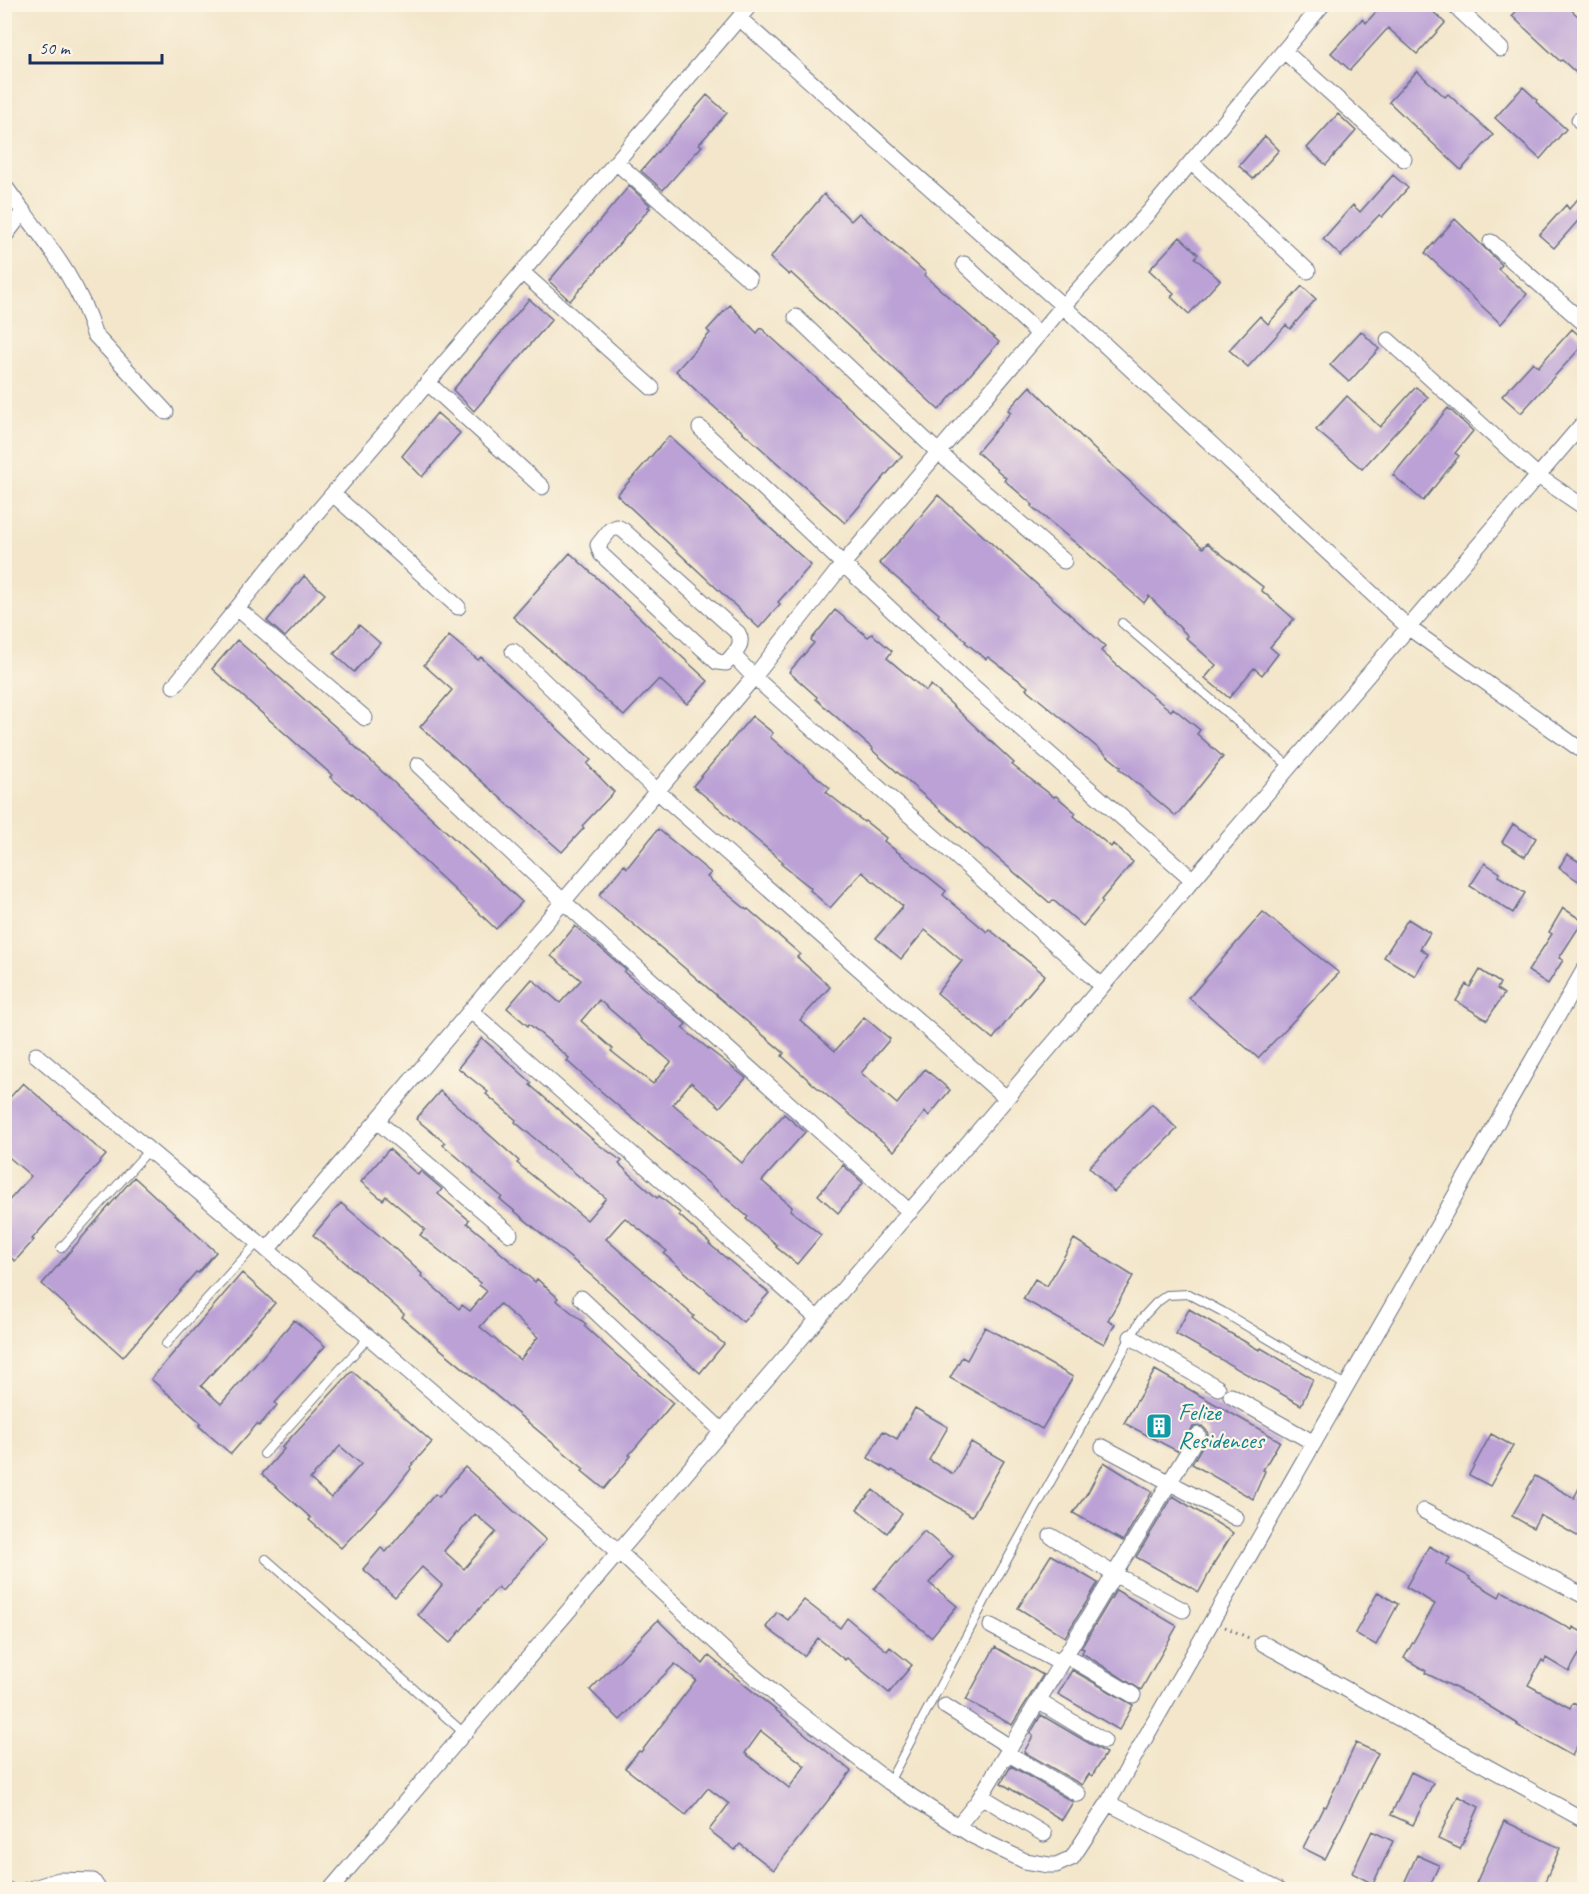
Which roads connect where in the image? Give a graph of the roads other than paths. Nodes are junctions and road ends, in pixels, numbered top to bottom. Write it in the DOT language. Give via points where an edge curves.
graph roads {
  1 [pos="751,4"];
  2 [pos="1323,4"];
  3 [pos="1453,4"];
  4 [pos="739,18"];
  5 [pos="1501,49"];
  6 [pos="1284,51"];
  7 [pos="1404,159"];
  8 [pos="1191,162"];
  9 [pos="617,163"];
  10 [pos="4,185"];
  11 [pos="23,212"];
  12 [pos="4,237"];
  13 [pos="1491,242"];
  14 [pos="964,264"];
  15 [pos="1308,271"];
  16 [pos="522,273"];
  17 [pos="749,279"];
  18 [pos="1063,306"];
  19 [pos="796,317"];
  20 [pos="1584,323"];
  21 [pos="1039,334"];
  22 [pos="1388,340"];
  23 [pos="428,383"];
  24 [pos="652,388"];
  25 [pos="166,412"];
  26 [pos="1584,422"];
  27 [pos="700,428"];
  28 [pos="938,452"];
  29 [pos="1538,476"];
  30 [pos="542,487"];
  31 [pos="333,494"];
  32 [pos="1584,507"];
  33 [pos="1064,561"];
  34 [pos="843,564"];
  35 [pos="458,607"];
  36 [pos="237,608"];
  37 [pos="1122,624"];
  38 [pos="1409,628"];
  39 [pos="513,651"];
  40 [pos="733,655"];
  41 [pos="754,677"];
  42 [pos="174,686"];
  43 [pos="365,718"];
  44 [pos="1584,752"];
  45 [pos="418,765"];
  46 [pos="1290,767"];
  47 [pos="656,790"];
  48 [pos="1193,880"];
  49 [pos="564,902"];
  50 [pos="1584,970"];
  51 [pos="1102,986"];
  52 [pos="471,1011"];
  53 [pos="36,1055"];
  54 [pos="1006,1098"];
  55 [pos="377,1121"];
  56 [pos="149,1150"];
  57 [pos="910,1212"];
  58 [pos="510,1234"];
  59 [pos="262,1246"];
  60 [pos="61,1248"];
  61 [pos="581,1298"];
  62 [pos="818,1319"];
  63 [pos="369,1337"];
  64 [pos="1131,1337"];
  65 [pos="166,1344"];
  66 [pos="1347,1386"];
  67 [pos="723,1431"];
  68 [pos="1197,1435"];
  69 [pos="1314,1443"];
  70 [pos="1103,1447"];
  71 [pos="264,1454"];
  72 [pos="1169,1483"];
  73 [pos="1424,1511"];
  74 [pos="1236,1518"];
  75 [pos="1051,1536"];
  76 [pos="619,1552"];
  77 [pos="266,1559"];
  78 [pos="1114,1574"];
  79 [pos="1584,1596"];
  80 [pos="1183,1610"];
  81 [pos="991,1626"];
  82 [pos="1262,1643"];
  83 [pos="1063,1659"];
  84 [pos="1133,1695"];
  85 [pos="1038,1701"];
  86 [pos="945,1706"];
  87 [pos="464,1733"];
  88 [pos="1104,1741"];
  89 [pos="1009,1750"];
  90 [pos="889,1782"];
  91 [pos="1078,1794"];
  92 [pos="981,1796"];
  93 [pos="1108,1803"];
  94 [pos="1584,1820"];
  95 [pos="957,1827"];
  96 [pos="1044,1834"];
  97 [pos="27,1890"];
  98 [pos="99,1890"];
  99 [pos="330,1890"];
  100 [pos="1278,1890"];
  1 -- 4 [label="street"];
  2 -- 6 [label="street"];
  3 -- 5 [label="street"];
  4 -- 9 [label="street"];
  4 -- 18 [label="street"];
  6 -- 7 [label="street"];
  6 -- 8 [label="street"];
  8 -- 15 [label="street"];
  8 -- 18 [label="street"];
  9 -- 16 [label="street"];
  9 -- 17 [label="street"];
  10 -- 11 [label="street"];
  11 -- 12 [label="street"];
  11 -- 25 [label="street" via="72,281 94,334"];
  13 -- 20 [label="street"];
  14 -- 21 [label="street"];
  16 -- 23 [label="street"];
  16 -- 24 [label="street"];
  18 -- 21 [label="street"];
  18 -- 38 [label="street"];
  19 -- 28 [label="street"];
  21 -- 28 [label="street"];
  22 -- 29 [label="street"];
  23 -- 30 [label="street"];
  23 -- 31 [label="street"];
  26 -- 29 [label="street"];
  27 -- 34 [label="street"];
  28 -- 33 [label="street"];
  28 -- 34 [label="street"];
  29 -- 32 [label="street"];
  29 -- 38 [label="street"];
  31 -- 35 [label="street"];
  31 -- 36 [label="street"];
  34 -- 41 [label="street"];
  34 -- 48 [label="street" via="961,675"];
  36 -- 42 [label="street"];
  36 -- 43 [label="street"];
  37 -- 46 [label="lane"];
  38 -- 44 [label="street"];
  38 -- 46 [label="street"];
  39 -- 47 [label="street"];
  40 -- 40 [label="street" via="740,645 738,633 623,530 610,530 598,545 601,554 717,662 726,663"];
  40 -- 41 [label="street"];
  41 -- 47 [label="street"];
  41 -- 51 [label="street"];
  45 -- 49 [label="street"];
  46 -- 48 [label="street"];
  47 -- 49 [label="street"];
  47 -- 54 [label="street"];
  48 -- 51 [label="street"];
  49 -- 52 [label="street"];
  49 -- 57 [label="street"];
  50 -- 66 [label="street"];
  51 -- 54 [label="street"];
  52 -- 55 [label="street"];
  52 -- 62 [label="street"];
  53 -- 56 [label="street"];
  54 -- 57 [label="street"];
  55 -- 58 [label="street"];
  55 -- 59 [label="street"];
  56 -- 59 [label="street"];
  56 -- 60 [label="lane"];
  57 -- 62 [label="street"];
  59 -- 63 [label="street"];
  59 -- 65 [label="lane"];
  61 -- 67 [label="street"];
  62 -- 67 [label="street"];
  63 -- 71 [label="lane"];
  63 -- 76 [label="street"];
  64 -- 66 [label="lane" via="1156,1303 1167,1296 1189,1294"];
  64 -- 69 [label="street"];
  64 -- 90 [label="lane"];
  66 -- 69 [label="street"];
  67 -- 76 [label="street"];
  68 -- 72 [label="street"];
  69 -- 93 [label="street"];
  70 -- 72 [label="street"];
  72 -- 74 [label="street"];
  72 -- 78 [label="street"];
  73 -- 79 [label="street"];
  75 -- 78 [label="street"];
  76 -- 87 [label="street"];
  76 -- 90 [label="street" via="737,1662"];
  77 -- 87 [label="lane"];
  78 -- 80 [label="street"];
  78 -- 83 [label="street"];
  81 -- 83 [label="street"];
  82 -- 94 [label="street"];
  83 -- 84 [label="street"];
  83 -- 85 [label="street"];
  85 -- 88 [label="street"];
  85 -- 89 [label="street"];
  86 -- 89 [label="street"];
  87 -- 99 [label="street"];
  89 -- 91 [label="street"];
  89 -- 92 [label="street"];
  90 -- 95 [label="street"];
  92 -- 95 [label="street"];
  92 -- 96 [label="street"];
  93 -- 95 [label="street" via="1071,1858 1056,1865 1016,1858"];
  93 -- 100 [label="street"];
  97 -- 98 [label="street" via="59,1880 93,1881"];
}
